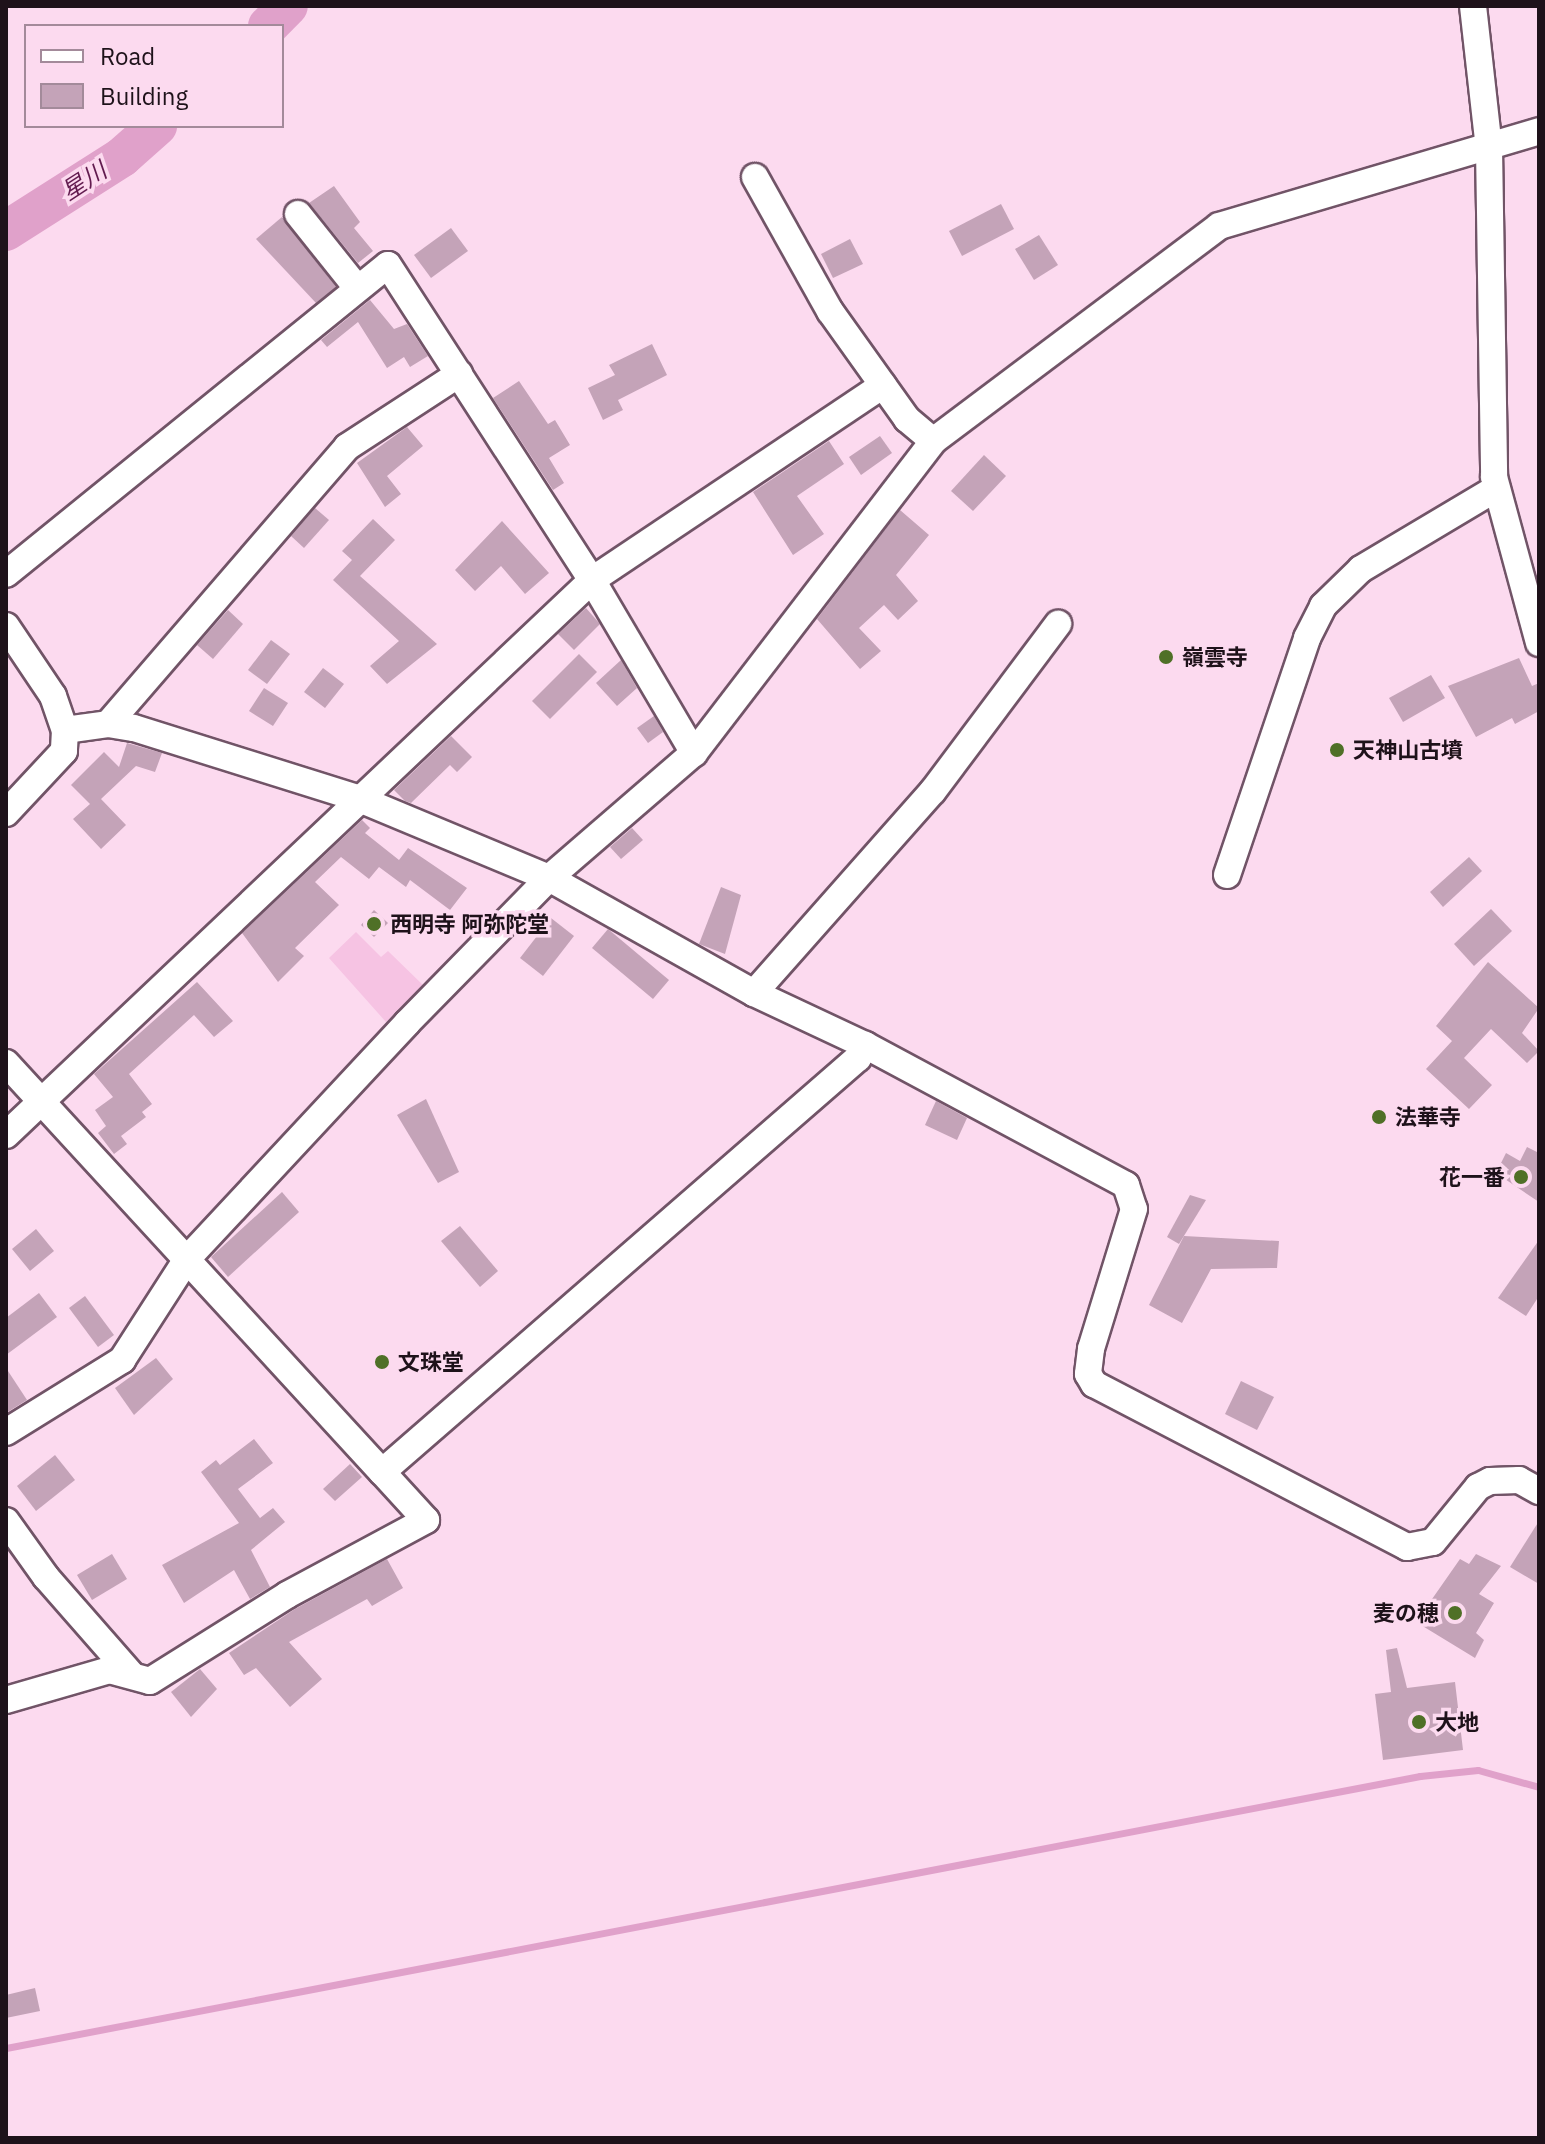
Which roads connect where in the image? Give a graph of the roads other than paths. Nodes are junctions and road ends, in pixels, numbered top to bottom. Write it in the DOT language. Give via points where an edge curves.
graph roads {
  1 [pos="1473,6"];
  2 [pos="1539,131"];
  3 [pos="1489,148"];
  4 [pos="755,177"];
  5 [pos="298,214"];
  6 [pos="357,288"];
  7 [pos="459,374"];
  8 [pos="883,385"];
  9 [pos="933,441"];
  10 [pos="1495,489"];
  11 [pos="6,574"];
  12 [pos="592,580"];
  13 [pos="1058,624"];
  14 [pos="6,626"];
  15 [pos="1539,643"];
  16 [pos="108,724"];
  17 [pos="65,730"];
  18 [pos="694,753"];
  19 [pos="357,798"];
  20 [pos="6,813"];
  21 [pos="1227,875"];
  22 [pos="549,878"];
  23 [pos="754,993"];
  24 [pos="865,1045"];
  25 [pos="6,1063"];
  26 [pos="41,1102"];
  27 [pos="6,1135"];
  28 [pos="187,1259"];
  29 [pos="6,1432"];
  30 [pos="382,1472"];
  31 [pos="1539,1491"];
  32 [pos="6,1521"];
  33 [pos="131,1674"];
  34 [pos="6,1700"];
  1 -- 3 [label="street"];
  2 -- 3 [label="street"];
  3 -- 9 [label="street" via="1219,226"];
  3 -- 10 [label="street"];
  4 -- 8 [label="street" via="830,311"];
  5 -- 6 [label="street"];
  6 -- 7 [label="street" via="388,265"];
  6 -- 11 [label="street"];
  7 -- 12 [label="street"];
  7 -- 16 [label="street" via="347,447"];
  8 -- 9 [label="street" via="907,419"];
  8 -- 12 [label="street"];
  9 -- 18 [label="street"];
  10 -- 15 [label="street"];
  10 -- 21 [label="street" via="1361,569 1323,606 1307,638"];
  12 -- 18 [label="street"];
  12 -- 19 [label="street"];
  13 -- 23 [label="street" via="933,791"];
  14 -- 17 [label="street" via="53,696"];
  16 -- 17 [label="street"];
  16 -- 19 [label="street"];
  17 -- 20 [label="street" via="64,751"];
  18 -- 22 [label="street"];
  19 -- 22 [label="street"];
  19 -- 26 [label="street"];
  22 -- 23 [label="street"];
  22 -- 28 [label="street"];
  23 -- 24 [label="street"];
  24 -- 30 [label="street" via="858,1058"];
  24 -- 31 [label="street" via="1118,1177 1132,1193 1134,1209 1091,1349 1088,1374 1094,1384 1407,1547 1433,1542 1478,1487 1490,1481 1519,1480"];
  25 -- 26 [label="street"];
  26 -- 27 [label="street"];
  26 -- 28 [label="street"];
  28 -- 29 [label="street" via="122,1360"];
  28 -- 30 [label="street"];
  30 -- 33 [label="street" via="426,1520 287,1595 150,1681"];
  32 -- 33 [label="street" via="46,1577"];
  33 -- 34 [label="street" via="109,1670"];
}
